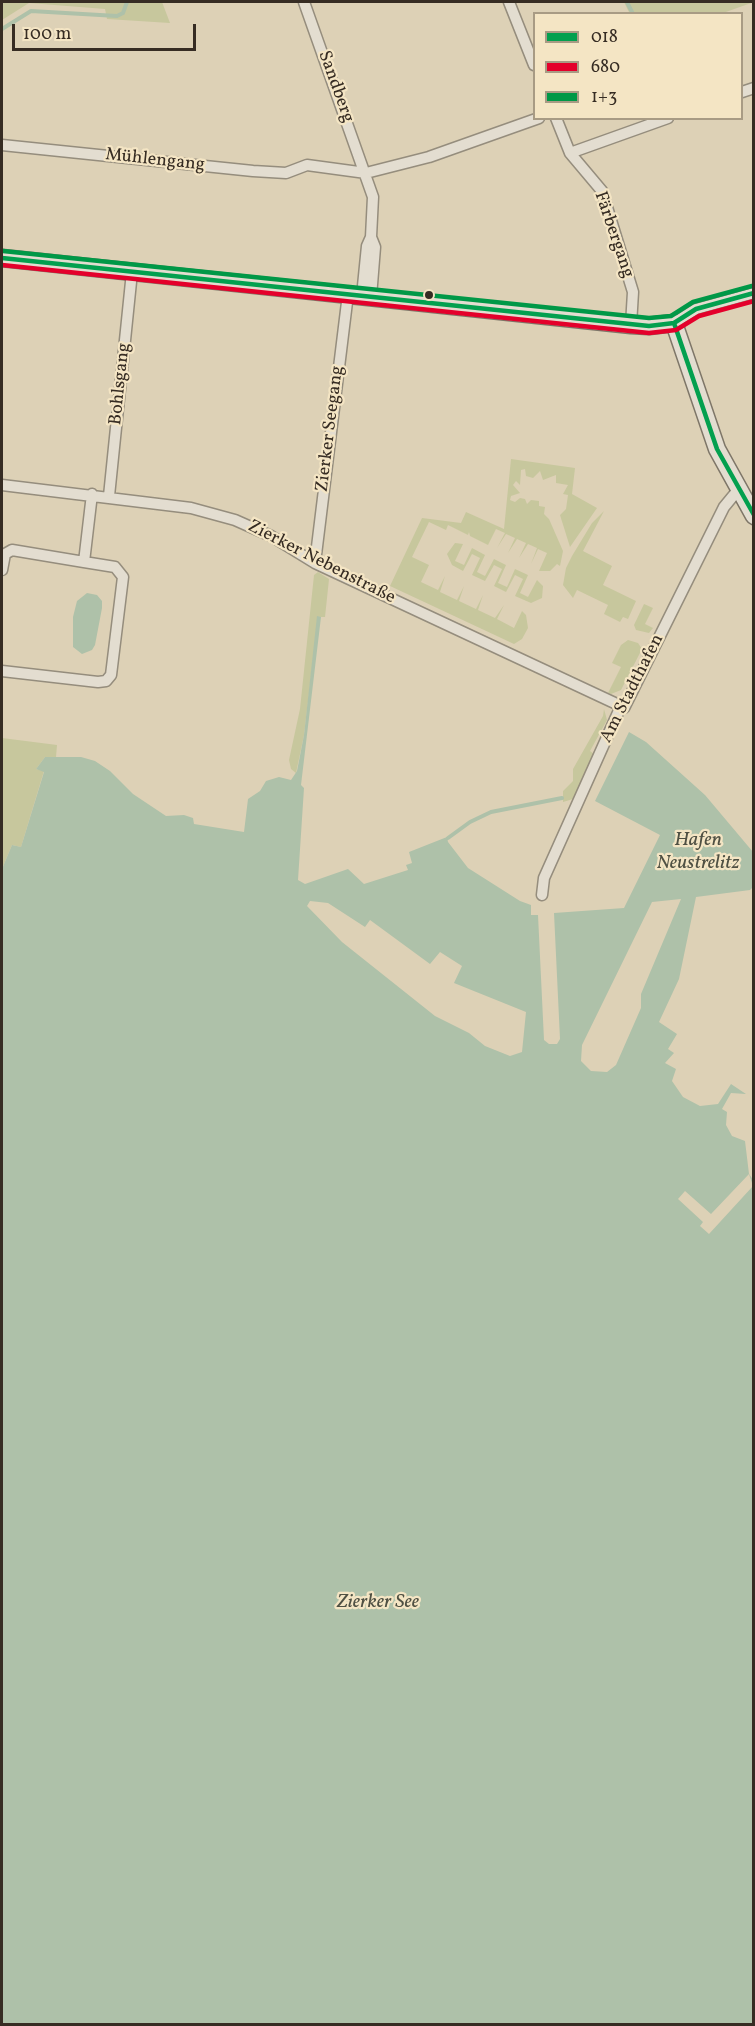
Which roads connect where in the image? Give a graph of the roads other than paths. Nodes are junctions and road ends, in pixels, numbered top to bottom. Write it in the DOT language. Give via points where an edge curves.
graph roads {
  1 [pos="304,2"];
  2 [pos="508,2"];
  3 [pos="533,63"];
  4 [pos="533,120"];
  5 [pos="557,120"];
  6 [pos="662,120"];
  7 [pos="2,146"];
  8 [pos="570,153"];
  9 [pos="366,173"];
  10 [pos="2,258"];
  11 [pos="132,272"];
  12 [pos="753,293"];
  13 [pos="360,296"];
  14 [pos="632,317"];
  15 [pos="674,323"];
  16 [pos="2,485"];
  17 [pos="738,490"];
  18 [pos="92,494"];
  19 [pos="109,496"];
  20 [pos="753,516"];
  21 [pos="84,562"];
  22 [pos="315,563"];
  23 [pos="2,570"];
  24 [pos="2,671"];
  25 [pos="621,706"];
  26 [pos="542,895"];
  1 -- 9 [label="street, Sandberg"];
  2 -- 3 [label="street"];
  4 -- 9 [label="street" via="429,157"];
  5 -- 8 [label="street"];
  6 -- 8 [label="street"];
  7 -- 9 [label="street, Mühlengang" via="286,173 307,165"];
  8 -- 14 [label="street, Färbergang" via="602,191 633,292"];
  9 -- 13 [label="street, Sandberg" via="374,197"];
  10 -- 11 [label="main road"];
  11 -- 13 [label="main road"];
  11 -- 19 [label="street, Bohlsgang"];
  12 -- 15 [label="street" via="696,309"];
  13 -- 14 [label="main road"];
  13 -- 22 [label="street, Zierker Seegang"];
  14 -- 15 [label="main road" via="649,326"];
  15 -- 17 [label="main road" via="709,428"];
  16 -- 18 [label="street, Zierker Nebenstraße"];
  17 -- 20 [label="main road"];
  17 -- 25 [label="street, Am Stadthafen" via="724,507 624,708"];
  18 -- 19 [label="street, Zierker Nebenstraße"];
  18 -- 21 [label="street"];
  19 -- 22 [label="street, Zierker Nebenstraße" via="191,508 235,520"];
  21 -- 23 [label="street" via="12,550 3,557"];
  21 -- 24 [label="street" via="115,567 123,577 109,678 98,682"];
  22 -- 25 [label="street, Zierker Nebenstraße"];
  25 -- 26 [label="street, Am Stadthafen" via="543,878"];
}
